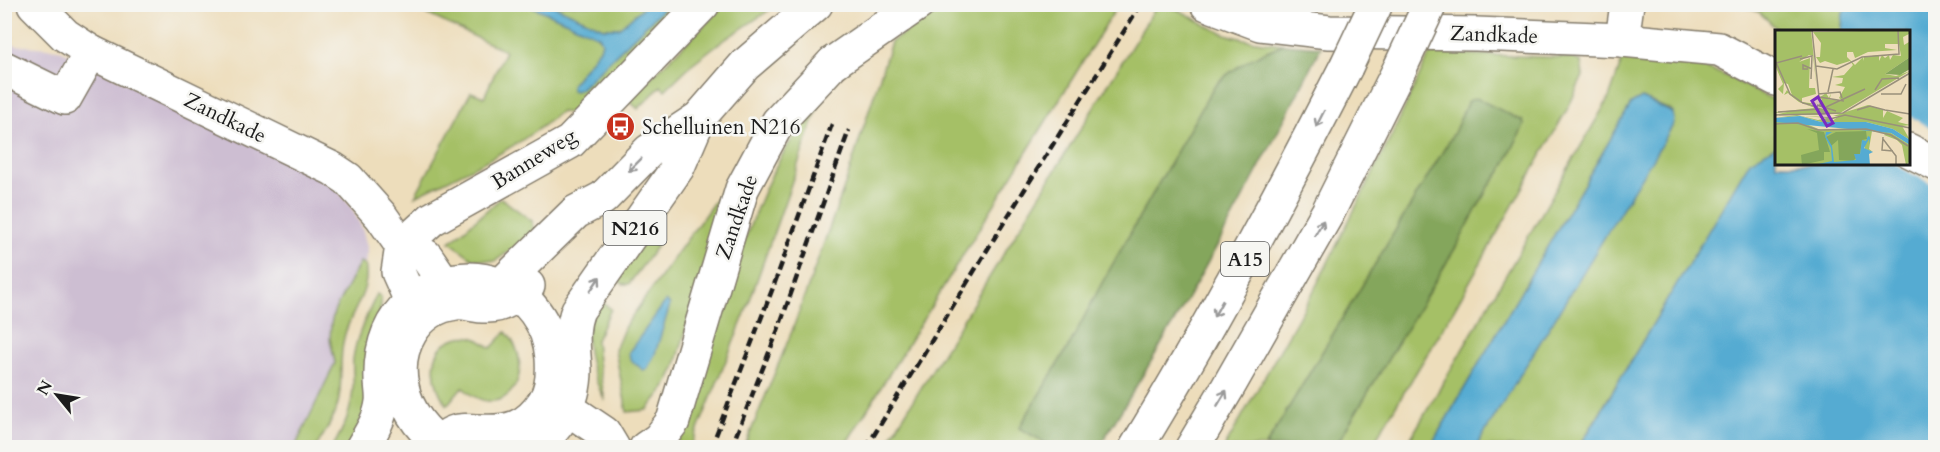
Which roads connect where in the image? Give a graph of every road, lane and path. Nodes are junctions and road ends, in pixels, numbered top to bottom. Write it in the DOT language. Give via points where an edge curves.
graph roads {
  1 [pos="34,4"];
  2 [pos="703,4"];
  3 [pos="816,4"];
  4 [pos="1207,4"];
  5 [pos="1376,4"];
  6 [pos="1430,4"];
  7 [pos="1627,4"];
  8 [pos="909,11"];
  9 [pos="1622,40"];
  10 [pos="92,52"];
  11 [pos="4,68"];
  12 [pos="1775,78"];
  13 [pos="699,118"];
  14 [pos="1910,151"];
  15 [pos="1935,164"];
  16 [pos="402,246"];
  17 [pos="443,282"];
  18 [pos="510,290"];
  19 [pos="415,311"];
  20 [pos="558,401"];
  21 [pos="396,404"];
  22 [pos="542,445"];
  23 [pos="440,446"];
  24 [pos="363,447"];
  25 [pos="388,447"];
  26 [pos="613,447"];
  27 [pos="646,447"];
  28 [pos="1136,447"];
  29 [pos="1192,447"];
  1 -- 10 [label="main road, Zandkade" via="65,35"];
  2 -- 16 [label="main road, Banneweg" via="570,142 432,219"];
  3 -- 13 [label="main road, N216" via="745,65"];
  4 -- 9 [label="main road, Zandkade" via="1260,24 1329,32"];
  5 -- 28 [label="main road, A15, one-way, bridge" via="1280,198"];
  29 -- 6 [label="main road, A15, one-way, bridge" via="1328,212"];
  7 -- 9 [label="main road"];
  8 -- 27 [label="main road, Zandkade, bridge" via="833,63 778,122 742,189 673,421 660,439"];
  9 -- 12 [label="main road, Zandkade" via="1719,49"];
  10 -- 11 [label="main road" via="65,98"];
  10 -- 16 [label="main road, Zandkade" via="333,169 348,179"];
  13 -- 18 [label="main road, N216, one-way" via="649,151 603,198 576,212"];
  20 -- 13 [label="main road, N216, one-way" via="573,391 572,336 578,310 678,167"];
  14 -- 15 [label="main road"];
  16 -- 17 [label="main road, Zandkade" via="426,256"];
  16 -- 19 [label="main road" via="398,272"];
  17 -- 18 [label="main road, N216" via="486,280"];
  17 -- 19 [label="main road, N216"];
  18 -- 19 [label="main road, N216" via="500,304 456,303"];
  18 -- 20 [label="main road, N216" via="528,303 547,332"];
  19 -- 21 [label="main road, N216" via="395,318 380,362"];
  20 -- 22 [label="main road, N216" via="557,425"];
  20 -- 23 [label="main road, N216" via="511,430 461,430 452,433"];
  20 -- 26 [label="main road" via="604,433"];
  21 -- 23 [label="main road, N216"];
  21 -- 24 [label="main road, N216"];
  21 -- 25 [label="main road"];
}
